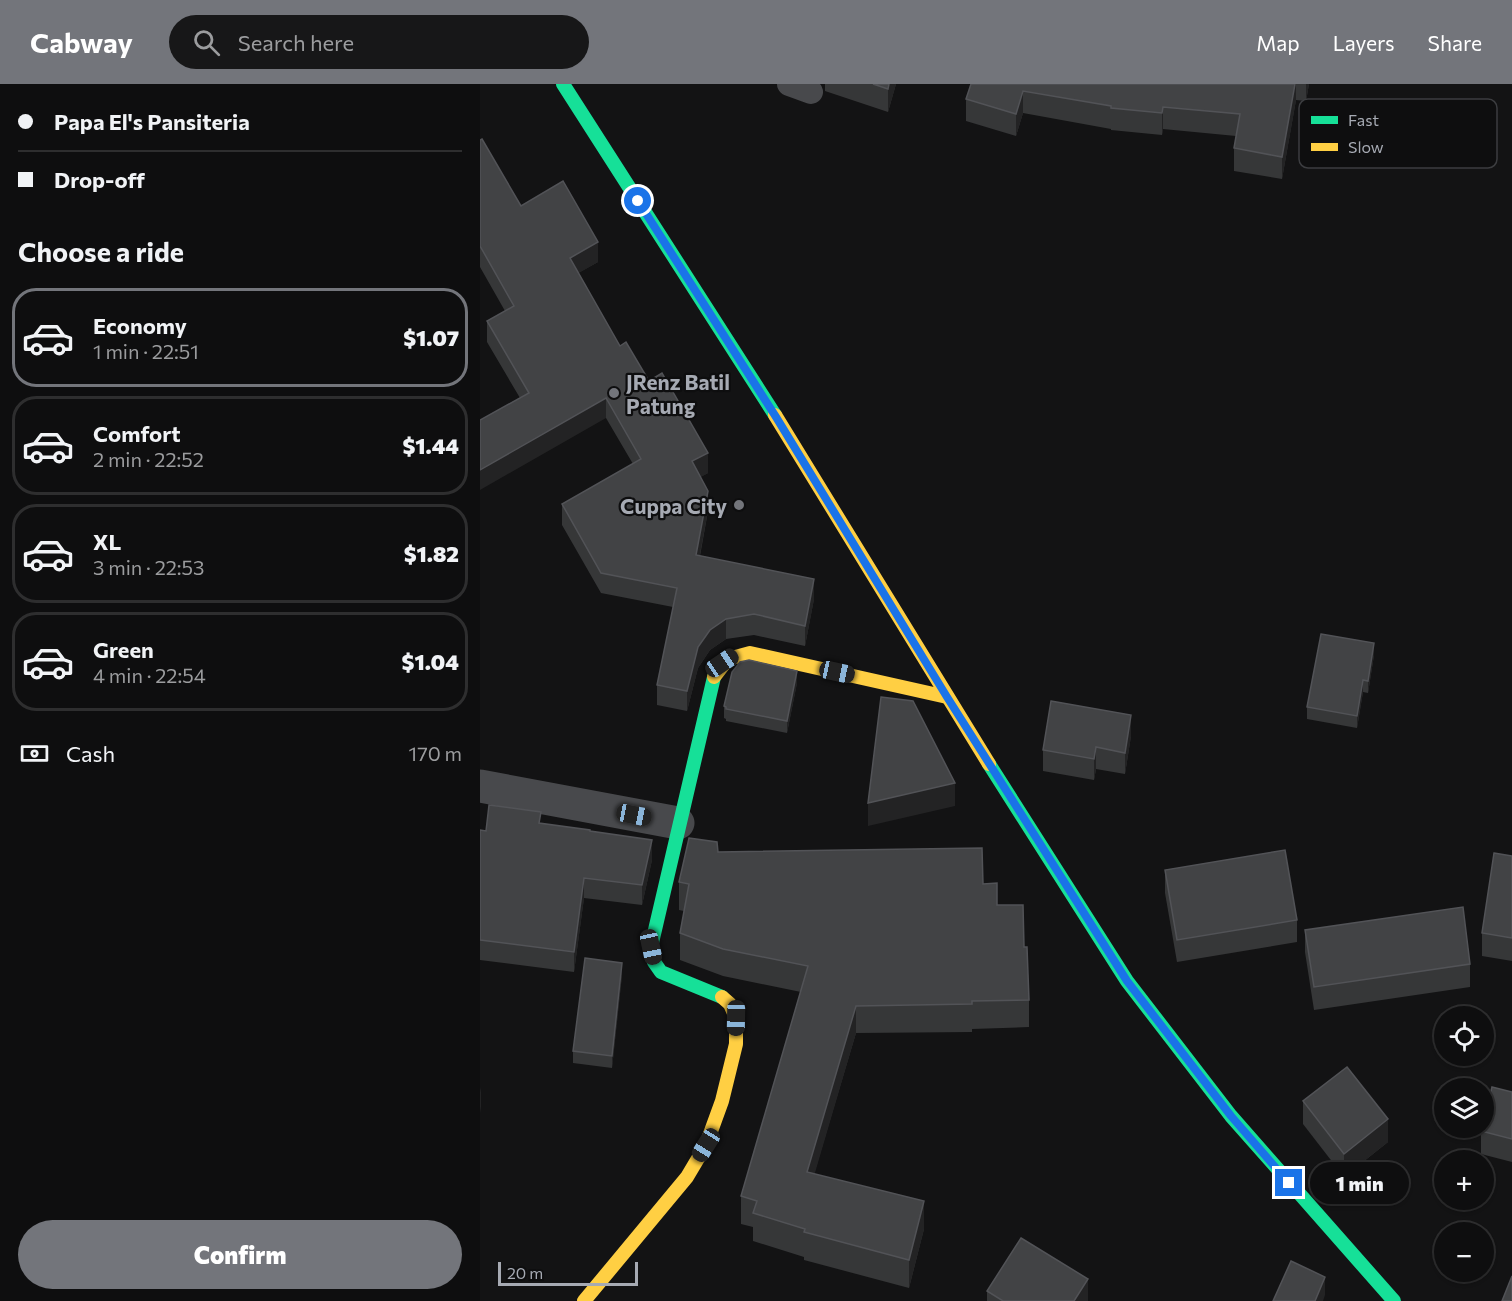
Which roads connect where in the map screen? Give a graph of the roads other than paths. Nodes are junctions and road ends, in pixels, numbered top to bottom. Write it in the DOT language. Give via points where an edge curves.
graph roads {
  1 [pos="563,84"];
  2 [pos="947,697"];
  3 [pos="480,786"];
  4 [pos="678,823"];
  5 [pos="584,1301"];
  6 [pos="1394,1301"];
  1 -- 2 [label="main road" via="776,417"];
  2 -- 4 [label="main road" via="750,652 734,655 722,663 714,677"];
  2 -- 6 [label="main road" via="1127,981 1231,1116"];
  3 -- 4 [label="street"];
  4 -- 5 [label="main road" via="651,947 654,962 661,972 720,995 730,1004 736,1018 736,1044 706,1145 687,1177"];
}
